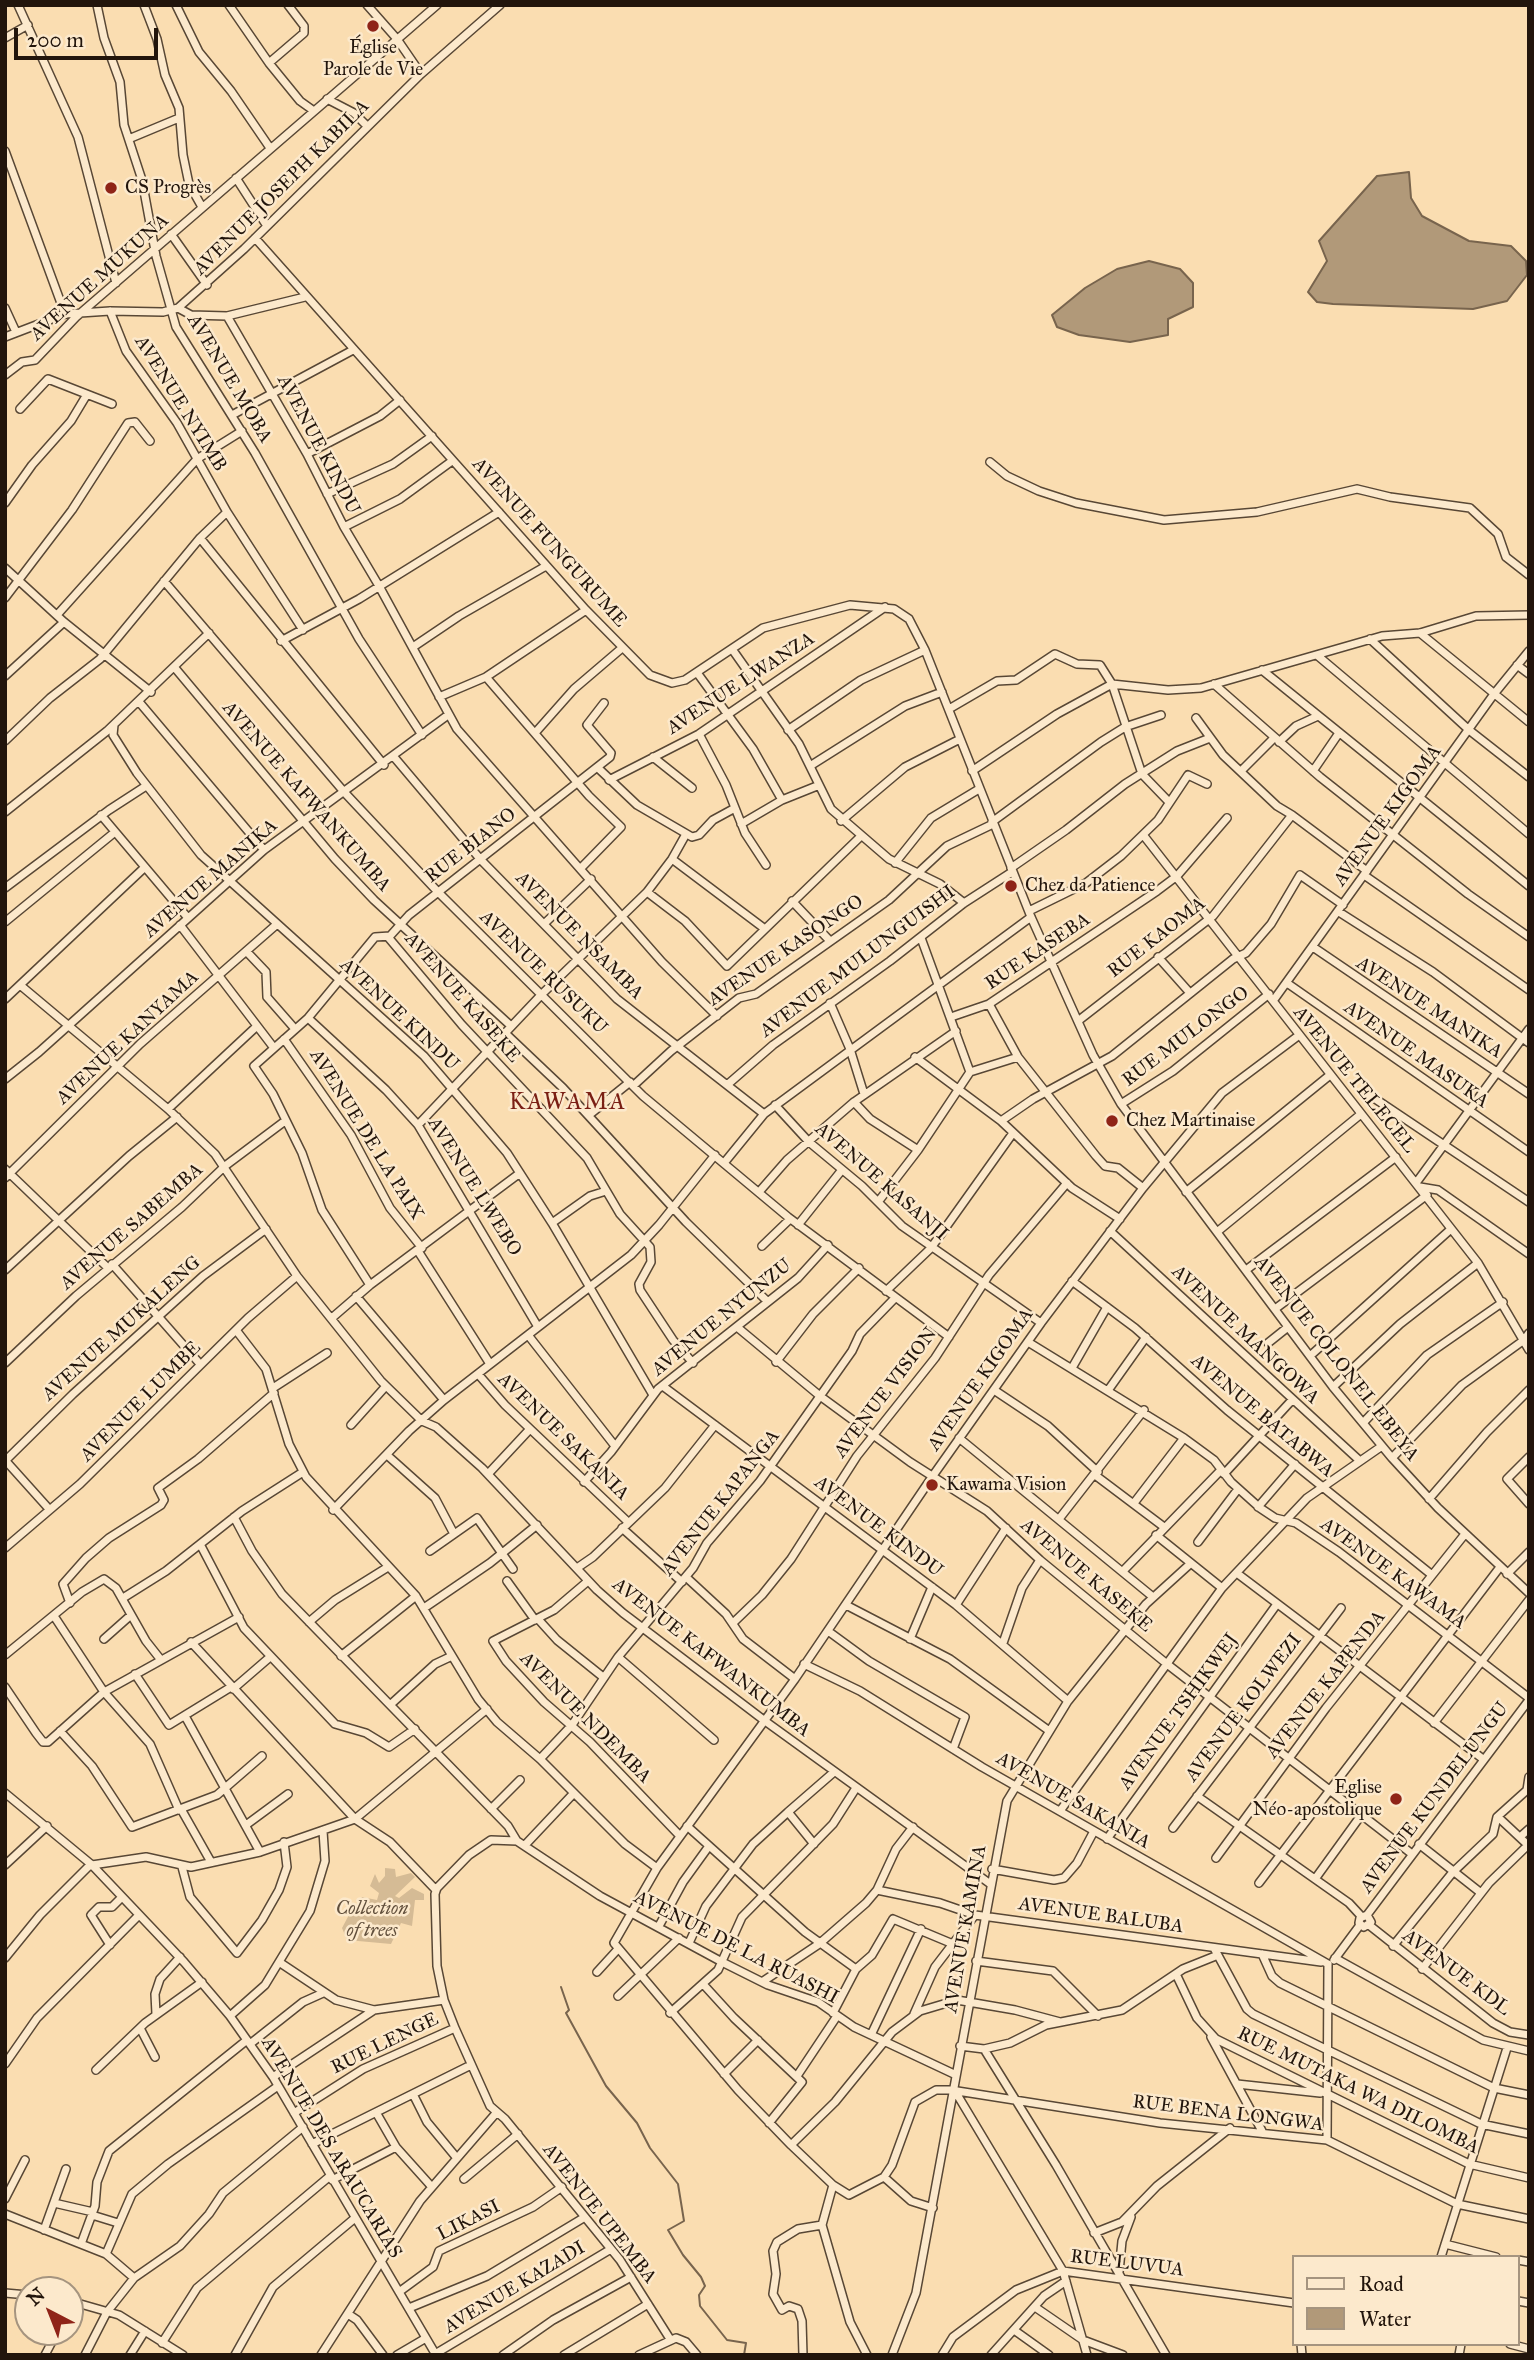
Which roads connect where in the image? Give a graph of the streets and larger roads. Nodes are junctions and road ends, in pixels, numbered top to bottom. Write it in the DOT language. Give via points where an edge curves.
graph roads {
  1 [pos="18,5"];
  2 [pos="97,5"];
  3 [pos="144,5"];
  4 [pos="176,5"];
  5 [pos="229,5"];
  6 [pos="288,5"];
  7 [pos="367,5"];
  8 [pos="437,5"];
  9 [pos="500,5"];
  10 [pos="28,25"];
  11 [pos="5,38"];
  12 [pos="397,39"];
  13 [pos="269,62"];
  14 [pos="421,74"];
  15 [pos="327,99"];
  16 [pos="314,111"];
  17 [pos="179,118"];
  18 [pos="367,126"];
  19 [pos="131,138"];
  20 [pos="270,148"];
  21 [pos="5,151"];
  22 [pos="236,178"];
  23 [pos="202,207"];
  24 [pos="267,226"];
  25 [pos="171,234"];
  26 [pos="255,238"];
  27 [pos="155,248"];
  28 [pos="116,283"];
  29 [pos="207,285"];
  30 [pos="305,296"];
  31 [pos="5,308"];
  32 [pos="110,310"];
  33 [pos="175,310"];
  34 [pos="82,312"];
  35 [pos="65,314"];
  36 [pos="227,316"];
  37 [pos="16,332"];
  38 [pos="5,337"];
  39 [pos="353,350"];
  40 [pos="5,375"];
  41 [pos="273,394"];
  42 [pos="86,396"];
  43 [pos="400,400"];
  44 [pos="112,404"];
  45 [pos="20,409"];
  46 [pos="232,415"];
  47 [pos="242,431"];
  48 [pos="432,436"];
  49 [pos="150,441"];
  50 [pos="307,454"];
  51 [pos="197,459"];
  52 [pos="452,461"];
  53 [pos="990,462"];
  54 [pos="327,494"];
  55 [pos="5,503"];
  56 [pos="227,512"];
  57 [pos="499,512"];
  58 [pos="344,527"];
  59 [pos="200,538"];
  60 [pos="546,566"];
  61 [pos="5,568"];
  62 [pos="1529,575"];
  63 [pos="164,581"];
  64 [pos="20,582"];
  65 [pos="379,586"];
  66 [pos="5,598"];
  67 [pos="886,607"];
  68 [pos="341,609"];
  69 [pos="586,610"];
  70 [pos="57,615"];
  71 [pos="1529,615"];
  72 [pos="64,622"];
  73 [pos="303,630"];
  74 [pos="209,633"];
  75 [pos="1420,633"];
  76 [pos="1370,639"];
  77 [pos="281,641"];
  78 [pos="413,647"];
  79 [pos="622,648"];
  80 [pos="732,649"];
  81 [pos="925,650"];
  82 [pos="1529,651"];
  83 [pos="104,654"];
  84 [pos="1318,656"];
  85 [pos="1517,665"];
  86 [pos="175,668"];
  87 [pos="1262,670"];
  88 [pos="698,674"];
  89 [pos="1529,674"];
  90 [pos="5,676"];
  91 [pos="486,677"];
  92 [pos="1112,684"];
  93 [pos="1213,684"];
  94 [pos="761,691"];
  95 [pos="151,692"];
  96 [pos="942,692"];
  97 [pos="1494,694"];
  98 [pos="439,697"];
  99 [pos="140,702"];
  100 [pos="604,703"];
  101 [pos="949,709"];
  102 [pos="728,714"];
  103 [pos="448,715"];
  104 [pos="1161,715"];
  105 [pos="1318,716"];
  106 [pos="1196,718"];
  107 [pos="1529,722"];
  108 [pos="114,725"];
  109 [pos="1125,727"];
  110 [pos="788,730"];
  111 [pos="1469,730"];
  112 [pos="535,733"];
  113 [pos="1339,733"];
  114 [pos="699,734"];
  115 [pos="422,735"];
  116 [pos="1210,738"];
  117 [pos="960,739"];
  118 [pos="1276,740"];
  119 [pos="5,741"];
  120 [pos="394,757"];
  121 [pos="653,757"];
  122 [pos="1445,764"];
  123 [pos="384,765"];
  124 [pos="810,766"];
  125 [pos="598,768"];
  126 [pos="972,771"];
  127 [pos="1241,771"];
  128 [pos="1313,771"];
  129 [pos="1142,774"];
  130 [pos="1529,778"];
  131 [pos="609,780"];
  132 [pos="579,783"];
  133 [pos="1207,784"];
  134 [pos="146,786"];
  135 [pos="817,786"];
  136 [pos="692,788"];
  137 [pos="979,789"];
  138 [pos="345,793"];
  139 [pos="1420,799"];
  140 [pos="782,800"];
  141 [pos="1169,802"];
  142 [pos="736,808"];
  143 [pos="5,812"];
  144 [pos="101,815"];
  145 [pos="1292,815"];
  146 [pos="534,817"];
  147 [pos="1227,818"];
  148 [pos="841,821"];
  149 [pos="304,822"];
  150 [pos="993,823"];
  151 [pos="741,824"];
  152 [pos="115,832"];
  153 [pos="1395,833"];
  154 [pos="686,834"];
  155 [pos="1529,834"];
  156 [pos="1144,836"];
  157 [pos="859,837"];
  158 [pos="264,850"];
  159 [pos="672,859"];
  160 [pos="481,860"];
  161 [pos="895,863"];
  162 [pos="766,865"];
  163 [pos="144,868"];
  164 [pos="581,868"];
  165 [pos="1012,870"];
  166 [pos="1365,873"];
  167 [pos="918,875"];
  168 [pos="1177,876"];
  169 [pos="591,879"];
  170 [pos="228,883"];
  171 [pos="1529,886"];
  172 [pos="5,888"];
  173 [pos="438,892"];
  174 [pos="647,892"];
  175 [pos="792,901"];
  176 [pos="964,903"];
  177 [pos="1341,909"];
  178 [pos="1030,914"];
  179 [pos="624,915"];
  180 [pos="188,918"];
  181 [pos="1208,918"];
  182 [pos="5,922"];
  183 [pos="545,923"];
  184 [pos="400,924"];
  185 [pos="180,925"];
  186 [pos="276,925"];
  187 [pos="765,929"];
  188 [pos="387,937"];
  189 [pos="1529,937"];
  190 [pos="921,938"];
  191 [pos="830,941"];
  192 [pos="1313,947"];
  193 [pos="247,952"];
  194 [pos="1238,956"];
  195 [pos="1158,957"];
  196 [pos="578,958"];
  197 [pos="1053,962"];
  198 [pos="219,976"];
  199 [pos="341,981"];
  200 [pos="1287,983"];
  201 [pos="939,984"];
  202 [pos="20,985"];
  203 [pos="1529,990"];
  204 [pos="542,993"];
  205 [pos="1190,993"];
  206 [pos="1271,998"];
  207 [pos="5,999"];
  208 [pos="830,1003"];
  209 [pos="989,1004"];
  210 [pos="717,1016"];
  211 [pos="951,1017"];
  212 [pos="308,1018"];
  213 [pos="1078,1021"];
  214 [pos="68,1025"];
  215 [pos="257,1026"];
  216 [pos="295,1029"];
  217 [pos="1529,1029"];
  218 [pos="508,1030"];
  219 [pos="956,1031"];
  220 [pos="1298,1036"];
  221 [pos="284,1039"];
  222 [pos="1525,1040"];
  223 [pos="676,1047"];
  224 [pos="274,1048"];
  225 [pos="850,1049"];
  226 [pos="488,1052"];
  227 [pos="915,1057"];
  228 [pos="1018,1057"];
  229 [pos="1097,1063"];
  230 [pos="116,1067"];
  231 [pos="970,1072"];
  232 [pos="1497,1072"];
  233 [pos="1330,1075"];
  234 [pos="5,1079"];
  235 [pos="632,1084"];
  236 [pos="727,1085"];
  237 [pos="957,1088"];
  238 [pos="453,1089"];
  239 [pos="1046,1092"];
  240 [pos="864,1094"];
  241 [pos="1368,1094"];
  242 [pos="1529,1094"];
  243 [pos="854,1102"];
  244 [pos="1121,1104"];
  245 [pos="775,1105"];
  246 [pos="168,1109"];
  247 [pos="1467,1111"];
  248 [pos="764,1114"];
  249 [pos="1361,1114"];
  250 [pos="589,1115"];
  251 [pos="177,1117"];
  252 [pos="285,1121"];
  253 [pos="1001,1121"];
  254 [pos="418,1125"];
  255 [pos="1013,1133"];
  256 [pos="809,1142"];
  257 [pos="1442,1146"];
  258 [pos="918,1150"];
  259 [pos="1529,1152"];
  260 [pos="715,1155"];
  261 [pos="1396,1157"];
  262 [pos="1164,1161"];
  263 [pos="724,1163"];
  264 [pos="225,1166"];
  265 [pos="841,1171"];
  266 [pos="520,1173"];
  267 [pos="7,1174"];
  268 [pos="1067,1183"];
  269 [pos="1418,1185"];
  270 [pos="1143,1188"];
  271 [pos="606,1191"];
  272 [pos="759,1192"];
  273 [pos="1186,1192"];
  274 [pos="1427,1195"];
  275 [pos="878,1202"];
  276 [pos="1529,1202"];
  277 [pos="674,1207"];
  278 [pos="469,1211"];
  279 [pos="790,1219"];
  280 [pos="1120,1219"];
  281 [pos="60,1220"];
  282 [pos="552,1223"];
  283 [pos="798,1224"];
  284 [pos="266,1229"];
  285 [pos="1451,1229"];
  286 [pos="1110,1231"];
  287 [pos="1217,1232"];
  288 [pos="644,1243"];
  289 [pos="828,1245"];
  290 [pos="762,1246"];
  291 [pos="931,1248"];
  292 [pos="420,1250"];
  293 [pos="1529,1254"];
  294 [pos="1478,1263"];
  295 [pos="110,1266"];
  296 [pos="859,1268"];
  297 [pos="5,1270"];
  298 [pos="1246,1270"];
  299 [pos="297,1276"];
  300 [pos="1072,1281"];
  301 [pos="370,1284"];
  302 [pos="983,1284"];
  303 [pos="591,1287"];
  304 [pos="887,1291"];
  305 [pos="356,1296"];
  306 [pos="895,1298"];
  307 [pos="767,1301"];
  308 [pos="1503,1302"];
  309 [pos="1107,1307"];
  310 [pos="1275,1310"];
  311 [pos="333,1317"];
  312 [pos="159,1318"];
  313 [pos="1041,1323"];
  314 [pos="538,1326"];
  315 [pos="1288,1326"];
  316 [pos="737,1327"];
  317 [pos="236,1330"];
  318 [pos="528,1335"];
  319 [pos="949,1337"];
  320 [pos="1146,1337"];
  321 [pos="1527,1337"];
  322 [pos="1028,1342"];
  323 [pos="1268,1343"];
  324 [pos="1529,1350"];
  325 [pos="327,1353"];
  326 [pos="1310,1356"];
  327 [pos="776,1362"];
  328 [pos="5,1363"];
  329 [pos="693,1363"];
  330 [pos="200,1364"];
  331 [pos="490,1364"];
  332 [pos="1072,1368"];
  333 [pos="478,1374"];
  334 [pos="386,1386"];
  335 [pos="664,1387"];
  336 [pos="1333,1387"];
  337 [pos="1109,1389"];
  338 [pos="994,1390"];
  339 [pos="1529,1390"];
  340 [pos="274,1391"];
  341 [pos="653,1395"];
  342 [pos="820,1396"];
  343 [pos="444,1400"];
  344 [pos="1292,1400"];
  345 [pos="1144,1410"];
  346 [pos="422,1421"];
  347 [pos="1363,1423"];
  348 [pos="351,1425"];
  349 [pos="715,1425"];
  350 [pos="530,1429"];
  351 [pos="874,1434"];
  352 [pos="1261,1436"];
  353 [pos="959,1438"];
  354 [pos="1184,1438"];
  355 [pos="615,1446"];
  356 [pos="1382,1446"];
  357 [pos="387,1455"];
  358 [pos="1529,1457"];
  359 [pos="1392,1458"];
  360 [pos="5,1460"];
  361 [pos="1360,1461"];
  362 [pos="1295,1464"];
  363 [pos="769,1466"];
  364 [pos="303,1472"];
  365 [pos="1222,1472"];
  366 [pos="1097,1473"];
  367 [pos="488,1474"];
  368 [pos="932,1477"];
  369 [pos="584,1482"];
  370 [pos="1321,1486"];
  371 [pos="1238,1489"];
  372 [pos="1429,1499"];
  373 [pos="1134,1503"];
  374 [pos="1529,1504"];
  375 [pos="825,1506"];
  376 [pos="1258,1507"];
  377 [pos="49,1509"];
  378 [pos="333,1510"];
  379 [pos="234,1517"];
  380 [pos="1059,1519"];
  381 [pos="1286,1520"];
  382 [pos="628,1522"];
  383 [pos="537,1525"];
  384 [pos="1164,1527"];
  385 [pos="622,1528"];
  386 [pos="1006,1528"];
  387 [pos="453,1534"];
  388 [pos="1465,1534"];
  389 [pos="1156,1535"];
  390 [pos="1198,1542"];
  391 [pos="200,1544"];
  392 [pos="5,1548"];
  393 [pos="884,1549"];
  394 [pos="430,1551"];
  395 [pos="1529,1552"];
  396 [pos="502,1555"];
  397 [pos="1040,1560"];
  398 [pos="1190,1564"];
  399 [pos="388,1567"];
  400 [pos="1500,1567"];
  401 [pos="577,1568"];
  402 [pos="513,1569"];
  403 [pos="1123,1571"];
  404 [pos="1238,1574"];
  405 [pos="1507,1574"];
  406 [pos="1432,1575"];
  407 [pos="684,1579"];
  408 [pos="507,1581"];
  409 [pos="588,1581"];
  410 [pos="932,1587"];
  411 [pos="1222,1588"];
  412 [pos="1529,1593"];
  413 [pos="416,1596"];
  414 [pos="1153,1597"];
  415 [pos="123,1598"];
  416 [pos="1529,1600"];
  417 [pos="70,1603"];
  418 [pos="1277,1604"];
  419 [pos="846,1605"];
  420 [pos="956,1605"];
  421 [pos="1407,1607"];
  422 [pos="424,1608"];
  423 [pos="1341,1608"];
  424 [pos="131,1615"];
  425 [pos="54,1616"];
  426 [pos="239,1617"];
  427 [pos="537,1619"];
  428 [pos="309,1622"];
  429 [pos="733,1623"];
  430 [pos="642,1628"];
  431 [pos="1125,1630"];
  432 [pos="828,1631"];
  433 [pos="1320,1636"];
  434 [pos="1448,1636"];
  435 [pos="104,1639"];
  436 [pos="910,1639"];
  437 [pos="191,1642"];
  438 [pos="1003,1643"];
  439 [pos="5,1655"];
  440 [pos="341,1656"];
  441 [pos="452,1656"];
  442 [pos="270,1657"];
  443 [pos="618,1657"];
  444 [pos="161,1660"];
  445 [pos="1484,1661"];
  446 [pos="804,1664"];
  447 [pos="1167,1664"];
  448 [pos="1359,1666"];
  449 [pos="135,1674"];
  450 [pos="603,1677"];
  451 [pos="795,1679"];
  452 [pos="5,1687"];
  453 [pos="232,1688"];
  454 [pos="104,1692"];
  455 [pos="1208,1695"];
  456 [pos="1401,1697"];
  457 [pos="1068,1701"];
  458 [pos="1528,1702"];
  459 [pos="390,1705"];
  460 [pos="487,1709"];
  461 [pos="185,1716"];
  462 [pos="765,1721"];
  463 [pos="1434,1723"];
  464 [pos="572,1725"];
  465 [pos="1248,1727"];
  466 [pos="415,1729"];
  467 [pos="1048,1730"];
  468 [pos="60,1731"];
  469 [pos="714,1740"];
  470 [pos="953,1749"];
  471 [pos="437,1752"];
  472 [pos="262,1756"];
  473 [pos="1289,1758"];
  474 [pos="540,1759"];
  475 [pos="1483,1759"];
  476 [pos="834,1772"];
  477 [pos="1529,1777"];
  478 [pos="520,1780"];
  479 [pos="1016,1785"];
  480 [pos="856,1788"];
  481 [pos="226,1789"];
  482 [pos="1330,1789"];
  483 [pos="5,1793"];
  484 [pos="574,1793"];
  485 [pos="288,1794"];
  486 [pos="1197,1797"];
  487 [pos="180,1810"];
  488 [pos="491,1810"];
  489 [pos="1060,1811"];
  490 [pos="788,1812"];
  491 [pos="1362,1814"];
  492 [pos="1497,1817"];
  493 [pos="355,1819"];
  494 [pos="246,1825"];
  495 [pos="47,1826"];
  496 [pos="687,1826"];
  497 [pos="1239,1826"];
  498 [pos="913,1827"];
  499 [pos="1173,1828"];
  500 [pos="1529,1829"];
  501 [pos="323,1831"];
  502 [pos="1094,1831"];
  503 [pos="680,1836"];
  504 [pos="1520,1837"];
  505 [pos="1107,1839"];
  506 [pos="517,1841"];
  507 [pos="284,1842"];
  508 [pos="814,1844"];
  509 [pos="1419,1844"];
  510 [pos="526,1845"];
  511 [pos="1528,1845"];
  512 [pos="709,1846"];
  513 [pos="260,1852"];
  514 [pos="1412,1854"];
  515 [pos="1279,1856"];
  516 [pos="1216,1857"];
  517 [pos="211,1862"];
  518 [pos="91,1864"];
  519 [pos="5,1865"];
  520 [pos="181,1867"];
  521 [pos="657,1868"];
  522 [pos="735,1869"];
  523 [pos="992,1870"];
  524 [pos="1453,1872"];
  525 [pos="1315,1879"];
  526 [pos="989,1883"];
  527 [pos="1259,1883"];
  528 [pos="436,1890"];
  529 [pos="877,1890"];
  530 [pos="1481,1893"];
  531 [pos="762,1895"];
  532 [pos="122,1897"];
  533 [pos="629,1912"];
  534 [pos="139,1915"];
  535 [pos="979,1915"];
  536 [pos="1363,1919"];
  537 [pos="659,1926"];
  538 [pos="921,1930"];
  539 [pos="679,1938"];
  540 [pos="689,1943"];
  541 [pos="819,1944"];
  542 [pos="953,1944"];
  543 [pos="110,1945"];
  544 [pos="1393,1946"];
  545 [pos="618,1949"];
  546 [pos="1216,1952"];
  547 [pos="1262,1954"];
  548 [pos="180,1957"];
  549 [pos="5,1958"];
  550 [pos="1335,1958"];
  551 [pos="976,1961"];
  552 [pos="279,1962"];
  553 [pos="722,1962"];
  554 [pos="1325,1963"];
  555 [pos="856,1969"];
  556 [pos="1422,1969"];
  557 [pos="597,1972"];
  558 [pos="1176,1974"];
  559 [pos="640,1977"];
  560 [pos="202,1982"];
  561 [pos="762,1982"];
  562 [pos="703,1984"];
  563 [pos="323,1993"];
  564 [pos="618,1996"];
  565 [pos="444,2000"];
  566 [pos="969,2002"];
  567 [pos="1328,2007"];
  568 [pos="374,2010"];
  569 [pos="670,2013"];
  570 [pos="156,2014"];
  571 [pos="835,2014"];
  572 [pos="914,2014"];
  573 [pos="230,2016"];
  574 [pos="1098,2016"];
  575 [pos="1060,2022"];
  576 [pos="140,2028"];
  577 [pos="455,2028"];
  578 [pos="871,2035"];
  579 [pos="1529,2035"];
  580 [pos="1213,2038"];
  581 [pos="758,2040"];
  582 [pos="884,2041"];
  583 [pos="249,2042"];
  584 [pos="960,2046"];
  585 [pos="1507,2048"];
  586 [pos="984,2049"];
  587 [pos="1328,2050"];
  588 [pos="1529,2051"];
  589 [pos="155,2057"];
  590 [pos="5,2064"];
  591 [pos="471,2065"];
  592 [pos="96,2070"];
  593 [pos="724,2074"];
  594 [pos="954,2074"];
  595 [pos="797,2076"];
  596 [pos="273,2077"];
  597 [pos="1237,2084"];
  598 [pos="278,2086"];
  599 [pos="1494,2088"];
  600 [pos="953,2090"];
  601 [pos="413,2094"];
  602 [pos="1328,2094"];
  603 [pos="1529,2095"];
  604 [pos="1018,2101"];
  605 [pos="497,2112"];
  606 [pos="294,2113"];
  607 [pos="377,2114"];
  608 [pos="769,2123"];
  609 [pos="1481,2124"];
  610 [pos="303,2127"];
  611 [pos="1230,2128"];
  612 [pos="1262,2131"];
  613 [pos="518,2134"];
  614 [pos="1529,2134"];
  615 [pos="1327,2140"];
  616 [pos="312,2144"];
  617 [pos="791,2145"];
  618 [pos="397,2147"];
  619 [pos="456,2157"];
  620 [pos="25,2160"];
  621 [pos="1469,2164"];
  622 [pos="66,2169"];
  623 [pos="884,2177"];
  624 [pos="331,2178"];
  625 [pos="1529,2178"];
  626 [pos="464,2179"];
  627 [pos="833,2185"];
  628 [pos="431,2186"];
  629 [pos="562,2187"];
  630 [pos="5,2199"];
  631 [pos="54,2203"];
  632 [pos="1457,2204"];
  633 [pos="933,2208"];
  634 [pos="1136,2210"];
  635 [pos="92,2213"];
  636 [pos="5,2214"];
  637 [pos="584,2217"];
  638 [pos="355,2218"];
  639 [pos="1529,2219"];
  640 [pos="118,2223"];
  641 [pos="822,2225"];
  642 [pos="44,2230"];
  643 [pos="1094,2233"];
  644 [pos="81,2244"];
  645 [pos="1445,2244"];
  646 [pos="611,2249"];
  647 [pos="106,2254"];
  648 [pos="1442,2255"];
  649 [pos="1488,2255"];
  650 [pos="381,2262"];
  651 [pos="1063,2271"];
  652 [pos="631,2277"];
  653 [pos="134,2278"];
  654 [pos="1120,2279"];
  655 [pos="1066,2281"];
  656 [pos="399,2292"];
  657 [pos="1292,2303"];
  658 [pos="648,2304"];
  659 [pos="84,2306"];
  660 [pos="1035,2306"];
  661 [pos="409,2308"];
  662 [pos="107,2312"];
  663 [pos="348,2314"];
  664 [pos="1014,2330"];
  665 [pos="145,2332"];
  666 [pos="426,2338"];
  667 [pos="674,2339"];
  668 [pos="1083,2340"];
  669 [pos="162,2343"];
  670 [pos="436,2354"];
  671 [pos="85,2355"];
  672 [pos="130,2355"];
  673 [pos="183,2355"];
  674 [pos="235,2355"];
  675 [pos="321,2355"];
  676 [pos="383,2355"];
  677 [pos="397,2355"];
  678 [pos="503,2355"];
  679 [pos="564,2355"];
  680 [pos="639,2355"];
  681 [pos="697,2355"];
  682 [pos="803,2355"];
  683 [pos="867,2355"];
  684 [pos="892,2355"];
  685 [pos="942,2355"];
  686 [pos="991,2355"];
  687 [pos="1049,2355"];
  688 [pos="1087,2355"];
  689 [pos="1122,2355"];
  690 [pos="1166,2355"];
  1 -- 10 [label="street"];
  2 -- 19 [label="street, AVENUE MOBA" via="121,89 124,125"];
  3 -- 17 [label="street"];
  4 -- 20 [label="street" via="199,52"];
  5 -- 13 [label="street"];
  6 -- 13 [label="street" via="304,33"];
  7 -- 12 [label="street"];
  8 -- 12 [label="street, AVENUE MUKUNA"];
  9 -- 14 [label="street, AVENUE JOSEPH KABILA"];
  10 -- 11 [label="street"];
  10 -- 28 [label="street" via="78,137"];
  12 -- 14 [label="street"];
  12 -- 15 [label="street, AVENUE MUKUNA"];
  13 -- 16 [label="street"];
  14 -- 18 [label="street, AVENUE JOSEPH KABILA"];
  15 -- 16 [label="street, AVENUE MUKUNA"];
  15 -- 18 [label="street" via="354,113"];
  16 -- 20 [label="street, AVENUE MUKUNA"];
  17 -- 19 [label="street"];
  17 -- 23 [label="street" via="189,184"];
  18 -- 24 [label="street, AVENUE JOSEPH KABILA"];
  19 -- 27 [label="street, AVENUE MOBA"];
  20 -- 22 [label="street, AVENUE MUKUNA"];
  21 -- 35 [label="street"];
  22 -- 23 [label="street, AVENUE MUKUNA"];
  22 -- 24 [label="street"];
  23 -- 25 [label="street, AVENUE MUKUNA"];
  24 -- 26 [label="street, AVENUE JOSEPH KABILA"];
  25 -- 27 [label="street, AVENUE MUKUNA"];
  25 -- 29 [label="street"];
  26 -- 29 [label="street, AVENUE JOSEPH KABILA"];
  26 -- 30 [label="street, AVENUE FUNGURUME"];
  27 -- 28 [label="street, AVENUE MUKUNA"];
  27 -- 33 [label="street, AVENUE MOBA"];
  28 -- 34 [label="street, AVENUE MUKUNA"];
  29 -- 33 [label="street, AVENUE JOSEPH KABILA"];
  30 -- 36 [label="street"];
  30 -- 39 [label="street, AVENUE FUNGURUME"];
  31 -- 37 [label="street"];
  32 -- 33 [label="street"];
  32 -- 34 [label="street"];
  32 -- 51 [label="street, AVENUE NYIMB" via="124,346"];
  33 -- 36 [label="street"];
  33 -- 46 [label="street, AVENUE MOBA" via="187,347"];
  34 -- 35 [label="street"];
  34 -- 40 [label="street, AVENUE MUKUNA" via="33,362 22,362"];
  35 -- 37 [label="street"];
  36 -- 41 [label="street, AVENUE KINDU"];
  37 -- 38 [label="street"];
  39 -- 41 [label="street"];
  39 -- 43 [label="street, AVENUE FUNGURUME"];
  41 -- 46 [label="street"];
  41 -- 50 [label="street, AVENUE KINDU"];
  42 -- 44 [label="street"];
  42 -- 45 [label="street" via="48,379"];
  42 -- 55 [label="street"];
  43 -- 48 [label="street, AVENUE FUNGURUME"];
  43 -- 50 [label="street" via="380,416"];
  46 -- 47 [label="street, AVENUE MOBA"];
  47 -- 51 [label="street"];
  47 -- 68 [label="street, AVENUE MOBA"];
  48 -- 52 [label="street, AVENUE FUNGURUME"];
  48 -- 54 [label="street" via="384,468"];
  49 -- 64 [label="street" via="134,421 128,423"];
  50 -- 54 [label="street, AVENUE KINDU"];
  51 -- 56 [label="street, AVENUE NYIMB"];
  51 -- 70 [label="street"];
  52 -- 57 [label="street, AVENUE FUNGURUME"];
  52 -- 58 [label="street" via="400,499"];
  53 -- 62 [label="street" via="1039,492 1164,520 1257,512 1357,489 1470,508 1498,534 1506,557"];
  54 -- 58 [label="street, AVENUE KINDU"];
  56 -- 59 [label="street"];
  56 -- 73 [label="street, AVENUE NYIMB"];
  57 -- 60 [label="street, AVENUE FUNGURUME"];
  57 -- 65 [label="street"];
  58 -- 65 [label="street, AVENUE KINDU"];
  59 -- 63 [label="street"];
  59 -- 77 [label="street"];
  60 -- 69 [label="street, AVENUE FUNGURUME"];
  60 -- 78 [label="street"];
  61 -- 64 [label="street"];
  63 -- 74 [label="street, AVENUE RUSUKU"];
  63 -- 83 [label="street"];
  64 -- 66 [label="street"];
  64 -- 70 [label="street"];
  65 -- 68 [label="street"];
  65 -- 78 [label="street, AVENUE KINDU"];
  67 -- 80 [label="street, AVENUE FUNGURUME" via="850,604 787,620 763,628"];
  67 -- 81 [label="street, AVENUE COLONEL EBEYA" via="908,619"];
  67 -- 94 [label="street, AVENUE LWANZA"];
  68 -- 73 [label="street"];
  68 -- 115 [label="street, AVENUE MOBA"];
  69 -- 79 [label="street, AVENUE FUNGURUME"];
  69 -- 91 [label="street"];
  70 -- 72 [label="street"];
  71 -- 75 [label="street" via="1476,616"];
  72 -- 83 [label="street"];
  72 -- 90 [label="street"];
  73 -- 77 [label="street"];
  74 -- 86 [label="street"];
  74 -- 138 [label="street, AVENUE RUSUKU"];
  75 -- 76 [label="street"];
  75 -- 97 [label="street"];
  76 -- 84 [label="street"];
  76 -- 111 [label="street"];
  77 -- 123 [label="street"];
  78 -- 98 [label="street, AVENUE KINDU"];
  79 -- 88 [label="street, AVENUE FUNGURUME" via="664,682"];
  79 -- 112 [label="street" via="574,688"];
  80 -- 88 [label="street, AVENUE FUNGURUME"];
  80 -- 94 [label="street"];
  81 -- 96 [label="street, AVENUE COLONEL EBEYA"];
  81 -- 110 [label="street" via="861,680"];
  82 -- 85 [label="street, AVENUE KIGOMA"];
  83 -- 95 [label="street"];
  83 -- 119 [label="street"];
  84 -- 87 [label="street"];
  84 -- 122 [label="street"];
  85 -- 89 [label="street"];
  85 -- 97 [label="street, AVENUE KIGOMA"];
  86 -- 95 [label="street"];
  86 -- 149 [label="street, AVENUE KAFWANKUMBA"];
  87 -- 93 [label="street"];
  87 -- 105 [label="street"];
  88 -- 102 [label="street"];
  91 -- 98 [label="street"];
  91 -- 112 [label="street"];
  92 -- 93 [label="street" via="1168,690"];
  92 -- 101 [label="street" via="1100,665 1077,664 1058,654 1016,680 997,681"];
  92 -- 109 [label="street"];
  92 -- 126 [label="street" via="1057,714"];
  93 -- 118 [label="street"];
  94 -- 102 [label="street, AVENUE LWANZA"];
  94 -- 110 [label="street"];
  95 -- 99 [label="street"];
  96 -- 101 [label="street, AVENUE COLONEL EBEYA"];
  96 -- 124 [label="street" via="891,713"];
  97 -- 107 [label="street"];
  97 -- 111 [label="street, AVENUE KIGOMA"];
  98 -- 103 [label="street, AVENUE KINDU"];
  99 -- 108 [label="street"];
  99 -- 158 [label="street"];
  100 -- 125 [label="street, RUE BIANO" via="587,724 611,755"];
  101 -- 117 [label="street, AVENUE COLONEL EBEYA"];
  102 -- 114 [label="street, AVENUE LWANZA"];
  102 -- 140 [label="street"];
  103 -- 115 [label="street, AVENUE MANIKA"];
  103 -- 146 [label="street, AVENUE KINDU" via="467,743"];
  104 -- 109 [label="street, AVENUE KASONGO"];
  105 -- 113 [label="street"];
  105 -- 118 [label="street"];
  106 -- 116 [label="street"];
  108 -- 134 [label="street, AVENUE KINDU" via="113,735"];
  108 -- 143 [label="street"];
  109 -- 129 [label="street"];
  109 -- 150 [label="street, AVENUE KASONGO" via="1062,768"];
  110 -- 124 [label="street"];
  111 -- 122 [label="street, AVENUE KIGOMA"];
  111 -- 130 [label="street"];
  112 -- 132 [label="street"];
  113 -- 128 [label="street"];
  113 -- 139 [label="street"];
  114 -- 121 [label="street, AVENUE LWANZA"];
  114 -- 142 [label="street"];
  115 -- 120 [label="street, AVENUE MANIKA"];
  116 -- 127 [label="street"];
  116 -- 129 [label="street, AVENUE MULUNGUISHI" via="1177,751"];
  117 -- 126 [label="street, AVENUE COLONEL EBEYA"];
  117 -- 148 [label="street" via="905,767"];
  118 -- 127 [label="street"];
  118 -- 128 [label="street"];
  120 -- 123 [label="street, AVENUE MANIKA"];
  120 -- 160 [label="street, AVENUE NSAMBA"];
  121 -- 131 [label="street, AVENUE LWANZA"];
  121 -- 136 [label="street"];
  122 -- 139 [label="street, AVENUE KIGOMA"];
  122 -- 155 [label="street"];
  123 -- 138 [label="street, AVENUE MANIKA"];
  124 -- 135 [label="street"];
  125 -- 131 [label="street"];
  125 -- 132 [label="street, RUE BIANO"];
  126 -- 137 [label="street, AVENUE COLONEL EBEYA"];
  127 -- 145 [label="street"];
  128 -- 153 [label="street"];
  129 -- 141 [label="street"];
  129 -- 165 [label="street, AVENUE MULUNGUISHI"];
  131 -- 154 [label="street" via="643,810"];
  132 -- 146 [label="street, RUE BIANO"];
  132 -- 164 [label="street" via="621,829"];
  133 -- 141 [label="street" via="1189,774"];
  134 -- 144 [label="street"];
  134 -- 170 [label="street, AVENUE KINDU"];
  135 -- 140 [label="street"];
  135 -- 148 [label="street"];
  137 -- 150 [label="street, AVENUE COLONEL EBEYA"];
  137 -- 161 [label="street" via="931,818"];
  138 -- 149 [label="street, AVENUE MANIKA"];
  138 -- 173 [label="street, AVENUE RUSUKU"];
  139 -- 153 [label="street, AVENUE KIGOMA"];
  139 -- 171 [label="street"];
  140 -- 151 [label="street"];
  141 -- 156 [label="street"];
  142 -- 151 [label="street"];
  142 -- 154 [label="street" via="713,820 697,836"];
  144 -- 152 [label="street"];
  144 -- 172 [label="street"];
  145 -- 166 [label="street"];
  145 -- 181 [label="street, RUE KAOMA"];
  146 -- 160 [label="street, RUE BIANO"];
  146 -- 164 [label="street, AVENUE KINDU"];
  147 -- 168 [label="street, RUE KASEBA"];
  148 -- 157 [label="street"];
  149 -- 158 [label="street, AVENUE MANIKA"];
  149 -- 184 [label="street, AVENUE KAFWANKUMBA"];
  150 -- 165 [label="street, AVENUE COLONEL EBEYA"];
  150 -- 167 [label="street, AVENUE KASONGO" via="947,846"];
  151 -- 162 [label="street"];
  152 -- 163 [label="street"];
  152 -- 182 [label="street"];
  153 -- 166 [label="street, AVENUE KIGOMA"];
  153 -- 189 [label="street"];
  154 -- 159 [label="street"];
  156 -- 168 [label="street, AVENUE TELECEL"];
  156 -- 178 [label="street" via="1094,878"];
  157 -- 161 [label="street"];
  157 -- 175 [label="street"];
  158 -- 170 [label="street, AVENUE MANIKA"];
  159 -- 174 [label="street"];
  159 -- 187 [label="street"];
  160 -- 173 [label="street, RUE BIANO"];
  160 -- 183 [label="street, AVENUE NSAMBA"];
  161 -- 167 [label="street"];
  163 -- 180 [label="street"];
  163 -- 202 [label="street"];
  164 -- 169 [label="street, AVENUE KINDU"];
  165 -- 176 [label="street, AVENUE MULUNGUISHI"];
  165 -- 178 [label="street, AVENUE COLONEL EBEYA"];
  166 -- 177 [label="street, AVENUE KIGOMA"];
  166 -- 203 [label="street"];
  167 -- 176 [label="street" via="940,884"];
  167 -- 191 [label="street, AVENUE KASONGO"];
  168 -- 181 [label="street, AVENUE TELECEL"];
  168 -- 197 [label="street, RUE KASEBA"];
  169 -- 179 [label="street, AVENUE KINDU"];
  169 -- 183 [label="street"];
  170 -- 180 [label="street, AVENUE MANIKA"];
  170 -- 186 [label="street, AVENUE KINDU"];
  173 -- 184 [label="street, RUE BIANO"];
  173 -- 204 [label="street, AVENUE RUSUKU"];
  174 -- 179 [label="street"];
  174 -- 187 [label="street" via="685,921 726,966"];
  175 -- 187 [label="street"];
  175 -- 191 [label="street"];
  176 -- 190 [label="street, AVENUE MULUNGUISHI"];
  177 -- 192 [label="street, AVENUE KIGOMA"];
  177 -- 194 [label="street" via="1303,874 1266,929"];
  177 -- 222 [label="street"];
  178 -- 197 [label="street, AVENUE COLONEL EBEYA"];
  178 -- 201 [label="street"];
  179 -- 196 [label="street"];
  179 -- 210 [label="street, AVENUE KINDU" via="662,962"];
  180 -- 185 [label="street, AVENUE MANIKA"];
  181 -- 194 [label="street, AVENUE TELECEL"];
  181 -- 195 [label="street, RUE KAOMA"];
  183 -- 196 [label="street, AVENUE NSAMBA"];
  184 -- 188 [label="street, RUE BIANO"];
  184 -- 218 [label="street, AVENUE KAFWANKUMBA"];
  185 -- 198 [label="street"];
  185 -- 214 [label="street, AVENUE MANIKA"];
  186 -- 193 [label="street, AVENUE KANYAMA"];
  186 -- 199 [label="street, AVENUE KINDU"];
  188 -- 199 [label="street, RUE BIANO" via="375,937"];
  188 -- 226 [label="street, AVENUE KASEKE"];
  190 -- 201 [label="street"];
  190 -- 208 [label="street, AVENUE MULUNGUISHI"];
  191 -- 210 [label="street, AVENUE KASONGO"];
  192 -- 200 [label="street, AVENUE KIGOMA"];
  192 -- 232 [label="street, AVENUE MANIKA"];
  193 -- 198 [label="street, AVENUE KANYAMA"];
  193 -- 216 [label="street" via="266,972 267,997"];
  194 -- 205 [label="street"];
  194 -- 206 [label="street, AVENUE TELECEL"];
  195 -- 205 [label="street"];
  195 -- 213 [label="street, RUE KAOMA"];
  196 -- 204 [label="street"];
  196 -- 223 [label="street, AVENUE NSAMBA" via="617,999"];
  197 -- 209 [label="street, RUE KASEBA"];
  197 -- 213 [label="street, AVENUE COLONEL EBEYA"];
  198 -- 215 [label="street"];
  198 -- 230 [label="street, AVENUE KANYAMA"];
  199 -- 212 [label="street, RUE BIANO"];
  199 -- 238 [label="street, AVENUE KINDU" via="424,1056"];
  200 -- 206 [label="street, AVENUE KIGOMA"];
  200 -- 247 [label="street, AVENUE MASUKA"];
  201 -- 211 [label="street"];
  201 -- 225 [label="street"];
  202 -- 207 [label="street"];
  202 -- 214 [label="street, AVENUE KAFWANKUMBA"];
  204 -- 218 [label="street"];
  204 -- 235 [label="street, AVENUE RUSUKU"];
  205 -- 229 [label="street" via="1118,1052"];
  206 -- 220 [label="street, AVENUE TELECEL"];
  206 -- 244 [label="street, RUE MULONGO"];
  208 -- 225 [label="street"];
  208 -- 236 [label="street, AVENUE MULUNGUISHI"];
  209 -- 211 [label="street, RUE KASEBA"];
  209 -- 228 [label="street"];
  210 -- 223 [label="street, AVENUE KASONGO"];
  211 -- 219 [label="street"];
  212 -- 216 [label="street, RUE BIANO"];
  212 -- 254 [label="street, AVENUE LWEBO"];
  213 -- 229 [label="street, AVENUE COLONEL EBEYA"];
  214 -- 230 [label="street, AVENUE KAFWANKUMBA"];
  214 -- 234 [label="street, AVENUE MANIKA"];
  215 -- 224 [label="street"];
  215 -- 246 [label="street"];
  216 -- 221 [label="street, RUE BIANO"];
  217 -- 222 [label="street"];
  218 -- 226 [label="street"];
  218 -- 250 [label="street, AVENUE KAFWANKUMBA"];
  219 -- 227 [label="street"];
  219 -- 231 [label="street"];
  220 -- 233 [label="street, AVENUE TELECEL"];
  220 -- 262 [label="street, AVENUE KIGOMA" via="1222,1093"];
  221 -- 224 [label="street, RUE BIANO"];
  221 -- 292 [label="street, AVENUE DE LA PAIX" via="351,1135 390,1208"];
  222 -- 232 [label="street"];
  223 -- 235 [label="street, AVENUE KASONGO"];
  223 -- 236 [label="street, AVENUE NSAMBA"];
  224 -- 252 [label="street, RUE BIANO" via="254,1069 273,1094"];
  225 -- 240 [label="street"];
  225 -- 245 [label="street"];
  226 -- 238 [label="street"];
  226 -- 271 [label="street, AVENUE KASEKE" via="576,1143"];
  227 -- 237 [label="street"];
  227 -- 240 [label="street"];
  228 -- 231 [label="street"];
  228 -- 239 [label="street"];
  229 -- 239 [label="street"];
  229 -- 244 [label="street, AVENUE COLONEL EBEYA"];
  230 -- 246 [label="street, AVENUE KAFWANKUMBA"];
  230 -- 267 [label="street, AVENUE KANYAMA"];
  231 -- 237 [label="street"];
  232 -- 242 [label="street, AVENUE MANIKA"];
  232 -- 247 [label="street"];
  233 -- 249 [label="street, AVENUE TELECEL"];
  233 -- 273 [label="street"];
  235 -- 250 [label="street, AVENUE KASONGO"];
  235 -- 260 [label="street, AVENUE RUSUKU"];
  236 -- 248 [label="street, AVENUE NSAMBA"];
  237 -- 253 [label="street"];
  237 -- 258 [label="street"];
  238 -- 254 [label="street"];
  238 -- 266 [label="street, AVENUE KINDU"];
  239 -- 253 [label="street"];
  239 -- 270 [label="street" via="1103,1165 1118,1168"];
  240 -- 243 [label="street"];
  241 -- 257 [label="street"];
  243 -- 256 [label="street"];
  243 -- 258 [label="street" via="870,1119"];
  244 -- 262 [label="street, AVENUE COLONEL EBEYA"];
  245 -- 248 [label="street"];
  245 -- 256 [label="street, AVENUE KASANJI"];
  246 -- 251 [label="street, AVENUE KAFWANKUMBA"];
  247 -- 257 [label="street"];
  247 -- 259 [label="street, AVENUE MASUKA"];
  248 -- 263 [label="street"];
  249 -- 261 [label="street, AVENUE TELECEL"];
  249 -- 287 [label="street"];
  250 -- 277 [label="street, AVENUE KAFWANKUMBA"];
  251 -- 264 [label="street, AVENUE KAFWANKUMBA"];
  251 -- 281 [label="street"];
  252 -- 264 [label="street, AVENUE SABEMBA"];
  252 -- 301 [label="street" via="322,1210"];
  253 -- 255 [label="street"];
  254 -- 278 [label="street, AVENUE LWEBO"];
  255 -- 268 [label="street"];
  255 -- 291 [label="street"];
  256 -- 265 [label="street, AVENUE KASANJI"];
  256 -- 272 [label="street"];
  257 -- 269 [label="street"];
  257 -- 276 [label="street"];
  258 -- 275 [label="street"];
  260 -- 263 [label="street, AVENUE RUSUKU"];
  260 -- 277 [label="street"];
  261 -- 269 [label="street, AVENUE TELECEL"];
  261 -- 298 [label="street"];
  262 -- 270 [label="street, AVENUE KIGOMA"];
  262 -- 273 [label="street, AVENUE COLONEL EBEYA"];
  263 -- 272 [label="street, AVENUE RUSUKU"];
  264 -- 284 [label="street, AVENUE KAFWANKUMBA"];
  264 -- 295 [label="street, AVENUE SABEMBA"];
  265 -- 275 [label="street, AVENUE KASANJI"];
  265 -- 283 [label="street"];
  266 -- 278 [label="street"];
  266 -- 282 [label="street, AVENUE KINDU"];
  267 -- 281 [label="street"];
  268 -- 280 [label="street"];
  268 -- 302 [label="street, AVENUE VISION"];
  269 -- 274 [label="street, AVENUE TELECEL"];
  269 -- 293 [label="street" via="1438,1190"];
  270 -- 280 [label="street, AVENUE KIGOMA"];
  271 -- 282 [label="street" via="590,1196"];
  271 -- 288 [label="street, AVENUE KASEKE"];
  272 -- 279 [label="street, AVENUE RUSUKU"];
  273 -- 287 [label="street, AVENUE COLONEL EBEYA"];
  274 -- 285 [label="street, AVENUE TELECEL"];
  274 -- 310 [label="street"];
  275 -- 291 [label="street, AVENUE KASANJI"];
  277 -- 288 [label="street"];
  277 -- 307 [label="street, AVENUE KAFWANKUMBA"];
  278 -- 292 [label="street"];
  278 -- 314 [label="street, AVENUE LWEBO"];
  279 -- 283 [label="street, AVENUE RUSUKU"];
  279 -- 290 [label="street"];
  280 -- 286 [label="street, AVENUE KIGOMA"];
  281 -- 295 [label="street"];
  281 -- 297 [label="street"];
  282 -- 303 [label="street, AVENUE KINDU"];
  283 -- 289 [label="street, AVENUE RUSUKU"];
  284 -- 299 [label="street, AVENUE KAFWANKUMBA"];
  284 -- 312 [label="street, AVENUE MUKALENG" via="232,1252"];
  285 -- 294 [label="street, AVENUE TELECEL"];
  285 -- 326 [label="street"];
  286 -- 300 [label="street, AVENUE KIGOMA"];
  286 -- 344 [label="street, AVENUE MANGOWA"];
  287 -- 298 [label="street, AVENUE COLONEL EBEYA"];
  288 -- 303 [label="street"];
  288 -- 329 [label="street" via="653,1255 640,1290"];
  289 -- 296 [label="street, AVENUE RUSUKU"];
  289 -- 307 [label="street, AVENUE NYUNZU" via="805,1273"];
  291 -- 302 [label="street, AVENUE KASANJI"];
  291 -- 304 [label="street"];
  292 -- 301 [label="street"];
  292 -- 331 [label="street, AVENUE DE LA PAIX"];
  294 -- 308 [label="street, AVENUE TELECEL"];
  294 -- 336 [label="street" via="1401,1324"];
  295 -- 312 [label="street"];
  295 -- 328 [label="street, AVENUE SABEMBA"];
  296 -- 304 [label="street, AVENUE RUSUKU"];
  296 -- 327 [label="street" via="818,1308"];
  298 -- 310 [label="street, AVENUE COLONEL EBEYA"];
  299 -- 311 [label="street, AVENUE KAFWANKUMBA"];
  299 -- 317 [label="street, AVENUE LUMBE"];
  300 -- 309 [label="street, AVENUE BATABWA"];
  300 -- 313 [label="street, AVENUE KIGOMA"];
  301 -- 305 [label="street"];
  302 -- 313 [label="street, AVENUE KASANJI"];
  302 -- 319 [label="street, AVENUE VISION"];
  303 -- 314 [label="street"];
  303 -- 341 [label="street, AVENUE KINDU"];
  304 -- 306 [label="street, AVENUE RUSUKU"];
  305 -- 311 [label="street"];
  305 -- 343 [label="street"];
  306 -- 319 [label="street, AVENUE RUSUKU"];
  306 -- 342 [label="street, AVENUE KAPANGA" via="860,1334"];
  307 -- 316 [label="street, AVENUE NYUNZU"];
  308 -- 321 [label="street, AVENUE TELECEL"];
  308 -- 347 [label="street" via="1427,1355"];
  309 -- 320 [label="street, AVENUE BATABWA"];
  309 -- 332 [label="street"];
  310 -- 315 [label="street, AVENUE COLONEL EBEYA"];
  311 -- 334 [label="street, AVENUE KAFWANKUMBA"];
  312 -- 330 [label="street"];
  312 -- 360 [label="street, AVENUE MUKALENG"];
  313 -- 322 [label="street, AVENUE KIGOMA"];
  314 -- 318 [label="street"];
  315 -- 323 [label="street"];
  315 -- 326 [label="street, AVENUE COLONEL EBEYA"];
  316 -- 327 [label="street, AVENUE KASEKE"];
  316 -- 329 [label="street, AVENUE NYUNZU"];
  317 -- 330 [label="street, AVENUE LUMBE"];
  317 -- 340 [label="street" via="261,1360"];
  318 -- 331 [label="street"];
  318 -- 355 [label="street"];
  319 -- 351 [label="street, AVENUE VISION"];
  320 -- 337 [label="street"];
  320 -- 352 [label="street, AVENUE BATABWA"];
  321 -- 324 [label="street, AVENUE TELECEL"];
  321 -- 359 [label="street" via="1462,1385"];
  322 -- 332 [label="street, AVENUE KAWAMA"];
  322 -- 338 [label="street, AVENUE KIGOMA"];
  325 -- 340 [label="street"];
  326 -- 336 [label="street, AVENUE COLONEL EBEYA"];
  327 -- 342 [label="street, AVENUE KASEKE"];
  329 -- 335 [label="street, AVENUE NYUNZU"];
  330 -- 377 [label="street, AVENUE LUMBE"];
  331 -- 333 [label="street"];
  332 -- 337 [label="street, AVENUE KAWAMA"];
  333 -- 343 [label="street"];
  333 -- 350 [label="street, AVENUE SAKANIA"];
  334 -- 346 [label="street, AVENUE KAFWANKUMBA"];
  334 -- 348 [label="street"];
  335 -- 341 [label="street, AVENUE NYUNZU"];
  335 -- 349 [label="street, AVENUE KINDU"];
  336 -- 347 [label="street, AVENUE COLONEL EBEYA"];
  337 -- 345 [label="street, AVENUE KAWAMA"];
  338 -- 353 [label="street, AVENUE KIGOMA"];
  338 -- 366 [label="street" via="1048,1426"];
  339 -- 372 [label="street"];
  340 -- 364 [label="street" via="289,1444"];
  340 -- 417 [label="street" via="190,1466 158,1488 164,1500 161,1505 86,1558 64,1584"];
  341 -- 355 [label="street, AVENUE NYUNZU"];
  342 -- 351 [label="street, AVENUE KASEKE"];
  342 -- 363 [label="street, AVENUE KAPANGA"];
  343 -- 346 [label="street"];
  344 -- 352 [label="street"];
  344 -- 361 [label="street, AVENUE MANGOWA"];
  345 -- 354 [label="street, AVENUE KAWAMA"];
  345 -- 366 [label="street"];
  346 -- 357 [label="street"];
  346 -- 367 [label="street, AVENUE KAFWANKUMBA" via="436,1427"];
  347 -- 356 [label="street, AVENUE COLONEL EBEYA"];
  349 -- 363 [label="street, AVENUE KINDU"];
  349 -- 382 [label="street" via="664,1488"];
  350 -- 367 [label="street"];
  350 -- 369 [label="street, AVENUE SAKANIA"];
  351 -- 368 [label="street, AVENUE KASEKE"];
  351 -- 375 [label="street, AVENUE VISION"];
  352 -- 362 [label="street, AVENUE BATABWA"];
  352 -- 365 [label="street"];
  353 -- 368 [label="street, AVENUE KIGOMA"];
  353 -- 380 [label="street"];
  354 -- 365 [label="street, AVENUE KAWAMA" via="1214,1460"];
  354 -- 373 [label="street"];
  355 -- 369 [label="street, AVENUE NYUNZU"];
  356 -- 359 [label="street, AVENUE COLONEL EBEYA"];
  356 -- 361 [label="street"];
  357 -- 378 [label="street"];
  357 -- 387 [label="street" via="435,1498"];
  358 -- 374 [label="street" via="1507,1479"];
  359 -- 372 [label="street, AVENUE COLONEL EBEYA"];
  360 -- 377 [label="street"];
  361 -- 370 [label="street"];
  362 -- 370 [label="street, AVENUE BATABWA"];
  362 -- 376 [label="street"];
  363 -- 375 [label="street, AVENUE KINDU"];
  363 -- 407 [label="street, AVENUE KAPANGA"];
  364 -- 378 [label="street"];
  364 -- 379 [label="street"];
  365 -- 371 [label="street, AVENUE KAWAMA"];
  365 -- 384 [label="street"];
  366 -- 373 [label="street"];
  366 -- 380 [label="street"];
  367 -- 383 [label="street, AVENUE KAFWANKUMBA"];
  368 -- 386 [label="street, AVENUE KASEKE"];
  368 -- 393 [label="street, AVENUE KIGOMA"];
  369 -- 382 [label="street, AVENUE SAKANIA"];
  370 -- 381 [label="street"];
  370 -- 406 [label="street, AVENUE BATABWA"];
  371 -- 376 [label="street, AVENUE KAWAMA"];
  371 -- 390 [label="street"];
  372 -- 388 [label="street, AVENUE COLONEL EBEYA"];
  373 -- 384 [label="street"];
  375 -- 393 [label="street, AVENUE KINDU"];
  375 -- 429 [label="street, AVENUE VISION" via="791,1559"];
  376 -- 381 [label="street, AVENUE KAWAMA"];
  377 -- 392 [label="street, AVENUE LUMBE"];
  378 -- 399 [label="street"];
  379 -- 391 [label="street"];
  379 -- 428 [label="street" via="271,1578"];
  380 -- 403 [label="street"];
  381 -- 404 [label="street"];
  381 -- 421 [label="street, AVENUE KAWAMA" via="1339,1552"];
  382 -- 385 [label="street"];
  383 -- 396 [label="street"];
  383 -- 401 [label="street, AVENUE KAFWANKUMBA"];
  384 -- 389 [label="street"];
  385 -- 401 [label="street"];
  385 -- 407 [label="street, AVENUE SAKANIA"];
  386 -- 397 [label="street, AVENUE KASEKE"];
  386 -- 420 [label="street"];
  387 -- 394 [label="street"];
  387 -- 396 [label="street" via="477,1518"];
  388 -- 400 [label="street, AVENUE COLONEL EBEYA"];
  388 -- 406 [label="street, AVENUE KAPENDA"];
  389 -- 398 [label="street"];
  389 -- 403 [label="street"];
  391 -- 415 [label="street"];
  391 -- 426 [label="street"];
  393 -- 410 [label="street, AVENUE KINDU"];
  393 -- 419 [label="street, AVENUE KIGOMA"];
  395 -- 405 [label="street"];
  396 -- 402 [label="street"];
  396 -- 422 [label="street"];
  397 -- 431 [label="street, AVENUE KASEKE"];
  397 -- 438 [label="street" via="1022,1588"];
  398 -- 411 [label="street"];
  398 -- 414 [label="street, AVENUE KAMINA"];
  399 -- 413 [label="street"];
  399 -- 428 [label="street"];
  400 -- 405 [label="street, AVENUE COLONEL EBEYA"];
  400 -- 434 [label="street"];
  401 -- 409 [label="street, AVENUE KAFWANKUMBA"];
  403 -- 414 [label="street"];
  404 -- 411 [label="street"];
  404 -- 418 [label="street"];
  405 -- 412 [label="street, AVENUE COLONEL EBEYA"];
  406 -- 421 [label="street, AVENUE KAPENDA"];
  407 -- 429 [label="street, AVENUE SAKANIA"];
  407 -- 430 [label="street, AVENUE KAPANGA"];
  408 -- 427 [label="street"];
  409 -- 427 [label="street, AVENUE NDEMBA"];
  409 -- 430 [label="street, AVENUE KAFWANKUMBA"];
  410 -- 420 [label="street, AVENUE KINDU"];
  410 -- 436 [label="street"];
  411 -- 447 [label="street"];
  413 -- 422 [label="street"];
  413 -- 440 [label="street"];
  414 -- 431 [label="street, AVENUE KAMINA"];
  415 -- 417 [label="street" via="104,1579"];
  415 -- 424 [label="street"];
  416 -- 445 [label="street"];
  417 -- 425 [label="street"];
  418 -- 433 [label="street"];
  418 -- 455 [label="street, AVENUE TSHIKWEJ"];
  419 -- 432 [label="street, AVENUE KIGOMA"];
  419 -- 436 [label="street"];
  420 -- 438 [label="street, AVENUE KINDU"];
  421 -- 434 [label="street, AVENUE KAWAMA"];
  421 -- 448 [label="street, AVENUE KAPENDA"];
  422 -- 441 [label="street"];
  423 -- 433 [label="street, AVENUE KOLWEZI"];
  424 -- 435 [label="street"];
  424 -- 444 [label="street"];
  425 -- 439 [label="street"];
  425 -- 454 [label="street"];
  426 -- 437 [label="street"];
  426 -- 442 [label="street"];
  427 -- 450 [label="street"];
  427 -- 464 [label="street, AVENUE NDEMBA" via="493,1641 544,1702"];
  428 -- 440 [label="street"];
  429 -- 451 [label="street" via="751,1647"];
  430 -- 443 [label="street, AVENUE KAPANGA"];
  430 -- 462 [label="street, AVENUE KAFWANKUMBA"];
  431 -- 447 [label="street, AVENUE KASEKE"];
  431 -- 457 [label="street, AVENUE KAMINA"];
  432 -- 446 [label="street, AVENUE KIGOMA"];
  432 -- 470 [label="street" via="869,1661 965,1717"];
  433 -- 448 [label="street"];
  433 -- 465 [label="street, AVENUE KOLWEZI"];
  434 -- 445 [label="street, AVENUE KAWAMA"];
  434 -- 456 [label="street"];
  436 -- 467 [label="street" via="950,1659"];
  437 -- 444 [label="street"];
  437 -- 453 [label="street"];
  438 -- 457 [label="street, AVENUE KINDU"];
  440 -- 459 [label="street"];
  441 -- 459 [label="street" via="435,1664"];
  441 -- 460 [label="street"];
  442 -- 453 [label="street"];
  442 -- 466 [label="street" via="340,1727 366,1733 388,1747"];
  443 -- 450 [label="street, AVENUE KAPANGA"];
  443 -- 469 [label="street"];
  444 -- 449 [label="street"];
  445 -- 458 [label="street, AVENUE KAWAMA"];
  445 -- 463 [label="street"];
  446 -- 451 [label="street, AVENUE KIGOMA"];
  446 -- 470 [label="street, AVENUE SAKANIA" via="860,1691"];
  447 -- 455 [label="street, AVENUE KASEKE"];
  447 -- 489 [label="street"];
  448 -- 456 [label="street"];
  448 -- 473 [label="street, AVENUE KAPENDA"];
  449 -- 454 [label="street"];
  449 -- 461 [label="street" via="168,1724"];
  450 -- 464 [label="street, AVENUE KAPANGA"];
  451 -- 462 [label="street, AVENUE KIGOMA"];
  452 -- 468 [label="street" via="43,1742"];
  453 -- 461 [label="street"];
  453 -- 493 [label="street"];
  454 -- 468 [label="street"];
  454 -- 487 [label="street" via="150,1744"];
  455 -- 465 [label="street, AVENUE KASEKE"];
  455 -- 505 [label="street, AVENUE TSHIKWEJ"];
  456 -- 463 [label="street"];
  456 -- 482 [label="street"];
  457 -- 467 [label="street, AVENUE KAMINA"];
  458 -- 475 [label="street, AVENUE KUNDELUNGU"];
  459 -- 466 [label="street"];
  460 -- 471 [label="street"];
  460 -- 474 [label="street"];
  461 -- 481 [label="street"];
  462 -- 476 [label="street, AVENUE KAFWANKUMBA"];
  462 -- 496 [label="street, AVENUE KIGOMA"];
  463 -- 475 [label="street"];
  464 -- 474 [label="street, AVENUE KAPANGA"];
  464 -- 503 [label="street, AVENUE NDEMBA"];
  465 -- 473 [label="street, AVENUE KASEKE"];
  465 -- 486 [label="street, AVENUE KOLWEZI"];
  466 -- 471 [label="street"];
  467 -- 479 [label="street, AVENUE KAMINA"];
  468 -- 487 [label="street" via="97,1773 131,1827"];
  470 -- 479 [label="street, AVENUE SAKANIA"];
  471 -- 488 [label="street"];
  471 -- 493 [label="street"];
  472 -- 481 [label="street"];
  473 -- 482 [label="street, AVENUE KASEKE"];
  473 -- 497 [label="street, AVENUE KAPENDA"];
  474 -- 484 [label="street"];
  475 -- 509 [label="street, AVENUE KUNDELUNGU"];
  476 -- 480 [label="street, AVENUE KAFWANKUMBA"];
  476 -- 490 [label="street"];
  477 -- 492 [label="street" via="1527,1790"];
  478 -- 488 [label="street"];
  479 -- 489 [label="street, AVENUE SAKANIA"];
  479 -- 523 [label="street, AVENUE KAMINA" via="1004,1808"];
  480 -- 498 [label="street, AVENUE KAFWANKUMBA"];
  480 -- 508 [label="street"];
  481 -- 487 [label="street"];
  481 -- 494 [label="street"];
  482 -- 491 [label="street, AVENUE KASEKE"];
  482 -- 515 [label="street"];
  483 -- 495 [label="street, AVENUE DES ARAUCARIAS"];
  484 -- 510 [label="street"];
  484 -- 521 [label="street" via="625,1844"];
  485 -- 494 [label="street"];
  486 -- 497 [label="street"];
  486 -- 499 [label="street, AVENUE KOLWEZI"];
  487 -- 517 [label="street"];
  488 -- 506 [label="street"];
  489 -- 502 [label="street, AVENUE SAKANIA"];
  490 -- 508 [label="street"];
  490 -- 522 [label="street" via="753,1844"];
  491 -- 514 [label="street, AVENUE KASEKE"];
  491 -- 525 [label="street"];
  492 -- 504 [label="street"];
  492 -- 524 [label="street" via="1493,1834"];
  493 -- 501 [label="street"];
  493 -- 528 [label="street" via="390,1842"];
  494 -- 513 [label="street"];
  495 -- 518 [label="street, AVENUE DES ARAUCARIAS"];
  495 -- 519 [label="street"];
  496 -- 503 [label="street, AVENUE KIGOMA"];
  496 -- 512 [label="street"];
  497 -- 515 [label="street"];
  497 -- 516 [label="street, AVENUE KAPENDA"];
  498 -- 526 [label="street, AVENUE KAFWANKUMBA"];
  498 -- 529 [label="street" via="888,1862"];
  500 -- 504 [label="street"];
  501 -- 507 [label="street"];
  501 -- 552 [label="street" via="325,1861 317,1891 305,1921"];
  502 -- 505 [label="street, AVENUE SAKANIA"];
  502 -- 523 [label="street" via="1064,1878"];
  503 -- 521 [label="street, AVENUE KIGOMA"];
  504 -- 511 [label="street"];
  505 -- 554 [label="street, AVENUE SAKANIA"];
  506 -- 510 [label="street, AVENUE DE LA RUASHI"];
  506 -- 528 [label="street" via="487,1842"];
  507 -- 513 [label="street"];
  507 -- 520 [label="street" via="287,1867 279,1890 237,1953 190,1897"];
  508 -- 531 [label="street"];
  509 -- 514 [label="street, AVENUE KUNDELUNGU"];
  509 -- 524 [label="street"];
  510 -- 533 [label="street, AVENUE DE LA RUASHI"];
  511 -- 530 [label="street"];
  512 -- 522 [label="street"];
  512 -- 537 [label="street"];
  513 -- 517 [label="street"];
  514 -- 536 [label="street, AVENUE KUNDELUNGU"];
  515 -- 525 [label="street"];
  515 -- 527 [label="street"];
  517 -- 520 [label="street"];
  518 -- 520 [label="street" via="146,1857"];
  518 -- 532 [label="street, AVENUE DES ARAUCARIAS"];
  518 -- 549 [label="street"];
  521 -- 533 [label="street, AVENUE KIGOMA"];
  522 -- 531 [label="street"];
  522 -- 540 [label="street" via="706,1906"];
  523 -- 526 [label="street, AVENUE KAMINA"];
  524 -- 530 [label="street"];
  524 -- 544 [label="street"];
  525 -- 536 [label="street"];
  526 -- 535 [label="street, AVENUE KAMINA"];
  528 -- 565 [label="street" via="437,1966"];
  529 -- 535 [label="street, AVENUE BALUBA"];
  529 -- 541 [label="street"];
  530 -- 556 [label="street"];
  531 -- 541 [label="street"];
  531 -- 553 [label="street" via="743,1917"];
  532 -- 534 [label="street, AVENUE DES ARAUCARIAS"];
  532 -- 543 [label="street" via="91,1915"];
  533 -- 537 [label="street, AVENUE DE LA RUASHI"];
  533 -- 545 [label="street, AVENUE KIGOMA" via="614,1940"];
  534 -- 543 [label="street"];
  534 -- 548 [label="street, AVENUE DES ARAUCARIAS"];
  535 -- 542 [label="street"];
  535 -- 546 [label="street, AVENUE BALUBA"];
  535 -- 551 [label="street, AVENUE KAMINA"];
  536 -- 544 [label="street, AVENUE KDL" via="1371,1921 1369,1925"];
  536 -- 550 [label="street, AVENUE KUNDELUNGU"];
  537 -- 539 [label="street, AVENUE DE LA RUASHI"];
  538 -- 542 [label="street"];
  538 -- 555 [label="street" via="893,1919 872,1955"];
  538 -- 578 [label="street"];
  539 -- 540 [label="street, AVENUE DE LA RUASHI"];
  539 -- 559 [label="street"];
  540 -- 553 [label="street, AVENUE DE LA RUASHI"];
  541 -- 555 [label="street"];
  541 -- 561 [label="street"];
  542 -- 572 [label="street" via="935,1967"];
  543 -- 590 [label="street" via="37,2018"];
  544 -- 556 [label="street, AVENUE KDL"];
  545 -- 557 [label="street"];
  545 -- 559 [label="street"];
  546 -- 547 [label="street, AVENUE BALUBA"];
  546 -- 558 [label="street"];
  546 -- 587 [label="street" via="1249,2011"];
  547 -- 554 [label="street, AVENUE BALUBA"];
  547 -- 567 [label="street" via="1277,1981"];
  548 -- 560 [label="street, AVENUE DES ARAUCARIAS"];
  548 -- 570 [label="street" via="160,1979"];
  550 -- 554 [label="street, AVENUE KUNDELUNGU"];
  550 -- 585 [label="street" via="1483,2040"];
  551 -- 566 [label="street, AVENUE KAMINA"];
  551 -- 574 [label="street" via="1053,1971"];
  552 -- 563 [label="street"];
  552 -- 573 [label="street" via="265,1985"];
  553 -- 561 [label="street, AVENUE DE LA RUASHI"];
  553 -- 562 [label="street"];
  554 -- 567 [label="street"];
  555 -- 571 [label="street"];
  556 -- 579 [label="street, AVENUE KDL" via="1493,2023"];
  558 -- 574 [label="street" via="1127,2007"];
  558 -- 580 [label="street"];
  559 -- 564 [label="street"];
  559 -- 569 [label="street"];
  560 -- 570 [label="street"];
  560 -- 573 [label="street, AVENUE DES ARAUCARIAS"];
  561 -- 571 [label="street, AVENUE DE LA RUASHI" via="804,1995"];
  562 -- 569 [label="street"];
  562 -- 581 [label="street"];
  563 -- 568 [label="street"];
  563 -- 583 [label="street" via="303,2002"];
  565 -- 568 [label="street"];
  565 -- 577 [label="street"];
  566 -- 572 [label="street" via="943,2002"];
  566 -- 575 [label="street"];
  566 -- 584 [label="street, AVENUE KAMINA"];
  567 -- 587 [label="street"];
  567 -- 599 [label="street"];
  568 -- 596 [label="street"];
  569 -- 593 [label="street"];
  570 -- 576 [label="street"];
  571 -- 578 [label="street, AVENUE DE LA RUASHI"];
  571 -- 595 [label="street"];
  572 -- 582 [label="street"];
  573 -- 583 [label="street, AVENUE DES ARAUCARIAS"];
  574 -- 575 [label="street"];
  575 -- 586 [label="street"];
  576 -- 589 [label="street"];
  576 -- 592 [label="street"];
  577 -- 591 [label="street"];
  577 -- 606 [label="street, RUE LENGE" via="363,2069"];
  578 -- 582 [label="street, AVENUE DE LA RUASHI"];
  580 -- 597 [label="street"];
  580 -- 602 [label="street, RUE MUTAKA WA DILOMBA"];
  581 -- 593 [label="street"];
  581 -- 595 [label="street"];
  582 -- 594 [label="street, AVENUE DE LA RUASHI"];
  582 -- 617 [label="street" via="835,2102"];
  583 -- 596 [label="street, AVENUE DES ARAUCARIAS"];
  583 -- 635 [label="street" via="109,2151"];
  584 -- 586 [label="street"];
  584 -- 594 [label="street, AVENUE KAMINA"];
  585 -- 588 [label="street"];
  585 -- 599 [label="street"];
  586 -- 604 [label="street"];
  587 -- 602 [label="street"];
  587 -- 609 [label="street"];
  591 -- 601 [label="street"];
  591 -- 605 [label="street"];
  593 -- 608 [label="street"];
  594 -- 600 [label="street, AVENUE KAMINA"];
  595 -- 608 [label="street" via="802,2085"];
  596 -- 598 [label="street, AVENUE DES ARAUCARIAS"];
  597 -- 602 [label="street"];
  597 -- 612 [label="street"];
  598 -- 606 [label="street, AVENUE DES ARAUCARIAS"];
  598 -- 640 [label="street" via="138,2188"];
  599 -- 603 [label="street"];
  599 -- 609 [label="street"];
  600 -- 604 [label="street, RUE BENA LONGWA"];
  600 -- 623 [label="street" via="936,2090 915,2102"];
  600 -- 633 [label="street, AVENUE KAMINA"];
  600 -- 651 [label="street"];
  601 -- 607 [label="street"];
  601 -- 619 [label="street" via="426,2122"];
  602 -- 615 [label="street"];
  602 -- 621 [label="street, RUE MUTAKA WA DILOMBA"];
  604 -- 611 [label="street, RUE BENA LONGWA" via="1160,2123"];
  604 -- 643 [label="street"];
  605 -- 613 [label="street, AVENUE UPEMBA"];
  605 -- 619 [label="street"];
  606 -- 610 [label="street, AVENUE DES ARAUCARIAS"];
  607 -- 616 [label="street"];
  607 -- 618 [label="street"];
  608 -- 617 [label="street"];
  609 -- 614 [label="street"];
  609 -- 621 [label="street"];
  610 -- 616 [label="street, AVENUE DES ARAUCARIAS"];
  610 -- 653 [label="street" via="223,2193 180,2246"];
  611 -- 612 [label="street, RUE BENA LONGWA"];
  611 -- 634 [label="street" via="1157,2186"];
  612 -- 615 [label="street, RUE BENA LONGWA"];
  613 -- 626 [label="street"];
  613 -- 629 [label="street, AVENUE UPEMBA"];
  615 -- 632 [label="street, RUE BENA LONGWA"];
  616 -- 624 [label="street, AVENUE DES ARAUCARIAS"];
  617 -- 627 [label="street"];
  618 -- 624 [label="street"];
  618 -- 628 [label="street"];
  619 -- 628 [label="street"];
  620 -- 630 [label="street"];
  621 -- 625 [label="street, RUE MUTAKA WA DILOMBA"];
  621 -- 632 [label="street"];
  622 -- 631 [label="street"];
  623 -- 627 [label="street" via="849,2195"];
  623 -- 633 [label="street" via="911,2201"];
  624 -- 638 [label="street, AVENUE DES ARAUCARIAS"];
  624 -- 669 [label="street" via="197,2288"];
  627 -- 641 [label="street"];
  628 -- 650 [label="street"];
  629 -- 637 [label="street, AVENUE UPEMBA"];
  629 -- 656 [label="street, LIKASI" via="533,2207 439,2251 435,2265"];
  631 -- 635 [label="street"];
  631 -- 642 [label="street"];
  632 -- 639 [label="street, RUE BENA LONGWA"];
  632 -- 645 [label="street"];
  633 -- 684 [label="street, AVENUE KAMINA" via="916,2293"];
  634 -- 643 [label="street" via="1118,2225"];
  634 -- 654 [label="street" via="1122,2241"];
  635 -- 640 [label="street"];
  635 -- 644 [label="street"];
  636 -- 642 [label="street"];
  637 -- 646 [label="street, AVENUE UPEMBA"];
  637 -- 661 [label="street" via="498,2270"];
  638 -- 650 [label="street, AVENUE DES ARAUCARIAS"];
  638 -- 674 [label="street" via="273,2287"];
  640 -- 647 [label="street"];
  641 -- 682 [label="street" via="798,2229 777,2242 773,2250 774,2296 782,2310 798,2309"];
  641 -- 683 [label="street" via="850,2322"];
  642 -- 644 [label="street"];
  643 -- 654 [label="street"];
  644 -- 647 [label="street"];
  645 -- 648 [label="street"];
  645 -- 649 [label="street"];
  646 -- 652 [label="street, AVENUE UPEMBA"];
  646 -- 670 [label="street, AVENUE KAZADI"];
  647 -- 653 [label="street"];
  650 -- 656 [label="street, AVENUE DES ARAUCARIAS"];
  650 -- 663 [label="street"];
  651 -- 654 [label="street, RUE LUVUA"];
  651 -- 655 [label="street"];
  651 -- 685 [label="street, RUE LUVUA" via="1016,2290 953,2337"];
  652 -- 658 [label="street, AVENUE UPEMBA"];
  652 -- 678 [label="street" via="553,2320"];
  653 -- 662 [label="street"];
  654 -- 657 [label="street, RUE LUVUA"];
  654 -- 690 [label="street"];
  655 -- 660 [label="street"];
  655 -- 668 [label="street"];
  656 -- 661 [label="street, AVENUE DES ARAUCARIAS"];
  658 -- 667 [label="street, AVENUE UPEMBA"];
  658 -- 679 [label="street"];
  659 -- 662 [label="street"];
  660 -- 664 [label="street"];
  660 -- 668 [label="street"];
  661 -- 666 [label="street, AVENUE DES ARAUCARIAS"];
  662 -- 665 [label="street"];
  662 -- 671 [label="street"];
  663 -- 675 [label="street"];
  663 -- 676 [label="street"];
  664 -- 686 [label="street"];
  664 -- 687 [label="street"];
  665 -- 669 [label="street"];
  665 -- 672 [label="street"];
  666 -- 670 [label="street, AVENUE DES ARAUCARIAS"];
  666 -- 677 [label="street"];
  667 -- 680 [label="street"];
  667 -- 681 [label="street, AVENUE UPEMBA"];
  668 -- 688 [label="street"];
  668 -- 689 [label="street"];
  669 -- 673 [label="street"];
}
